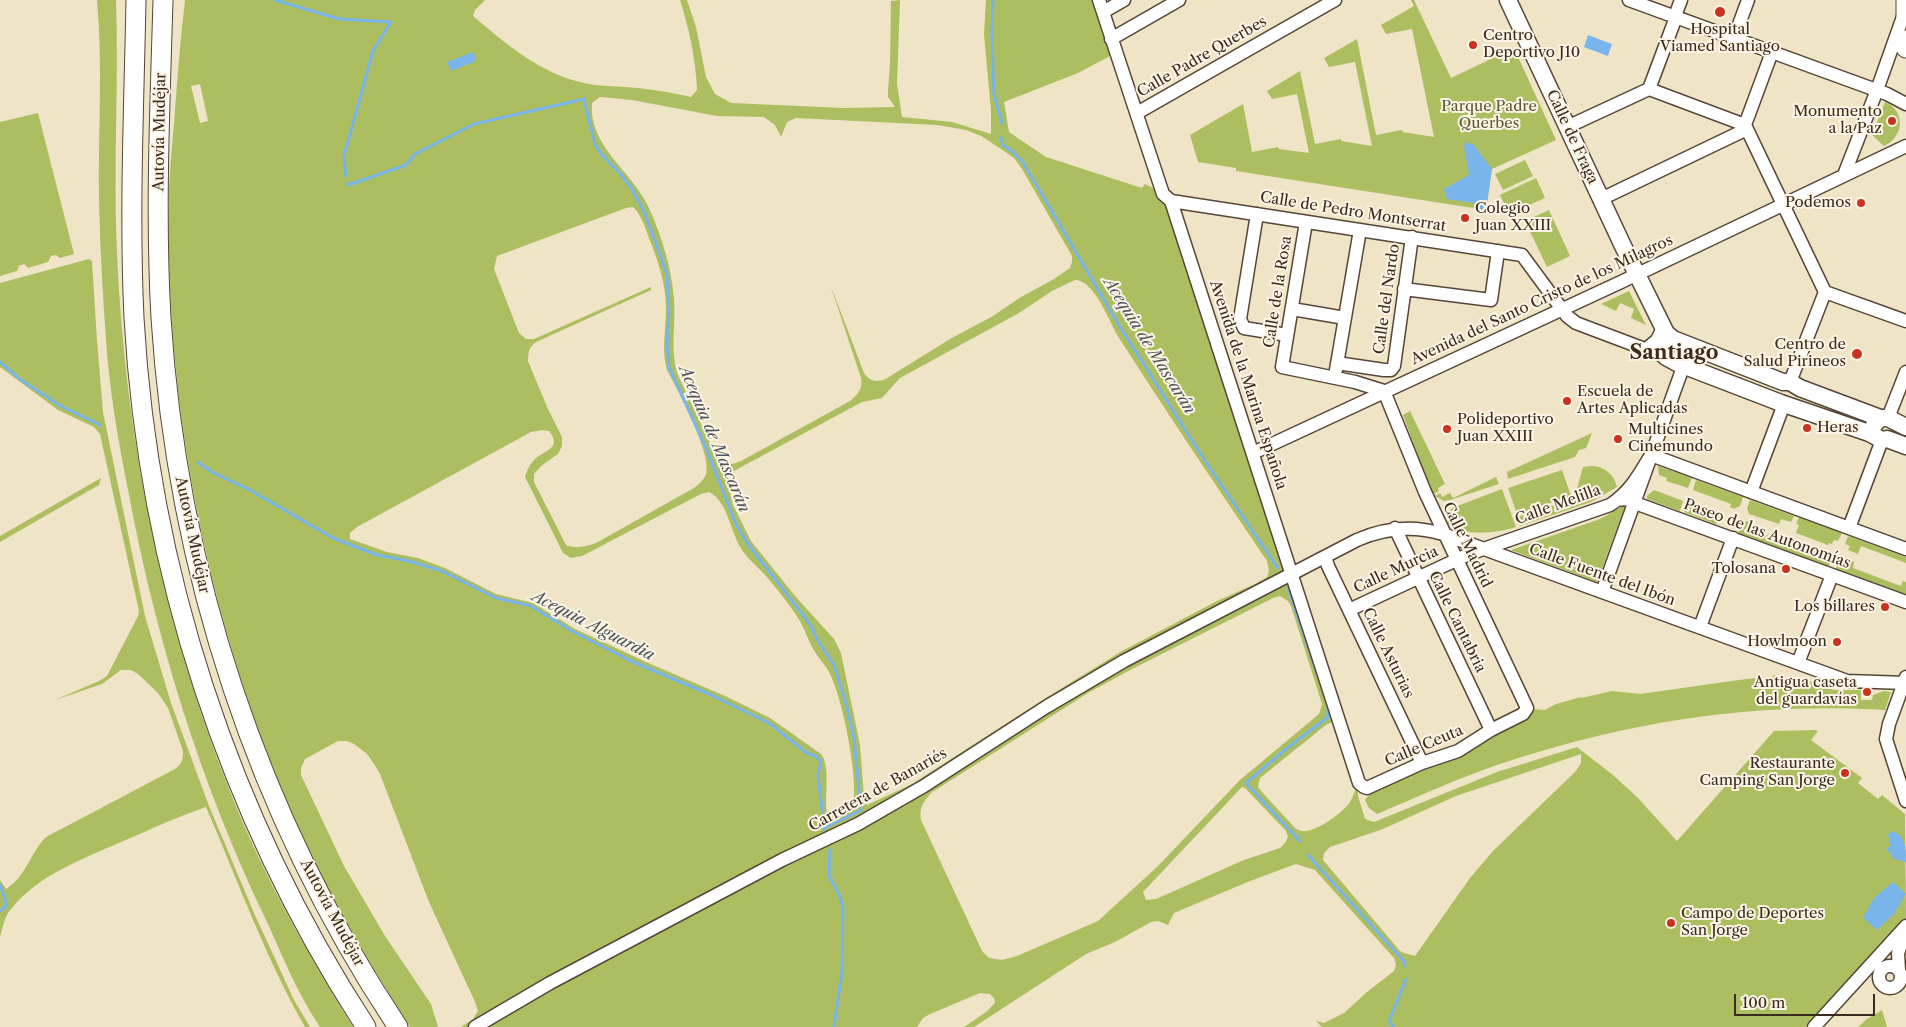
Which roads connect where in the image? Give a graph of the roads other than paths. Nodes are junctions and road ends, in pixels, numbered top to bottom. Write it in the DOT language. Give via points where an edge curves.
graph roads {
  1 [pos="124,0"];
  2 [pos="136,0"];
  3 [pos="163,0"];
  4 [pos="176,0"];
  5 [pos="1124,0"];
  6 [pos="1179,0"];
  7 [pos="1335,0"];
  8 [pos="1508,0"];
  9 [pos="1629,0"];
  10 [pos="1681,0"];
  11 [pos="1748,0"];
  12 [pos="1101,6"];
  13 [pos="1906,9"];
  14 [pos="1675,17"];
  15 [pos="1734,38"];
  16 [pos="1111,39"];
  17 [pos="1906,40"];
  18 [pos="1906,48"];
  19 [pos="1772,52"];
  20 [pos="162,59"];
  21 [pos="134,82"];
  22 [pos="1649,89"];
  23 [pos="1877,90"];
  24 [pos="1906,104"];
  25 [pos="1137,114"];
  26 [pos="1567,127"];
  27 [pos="1746,127"];
  28 [pos="1906,146"];
  29 [pos="1844,176"];
  30 [pos="1601,199"];
  31 [pos="1171,201"];
  32 [pos="1784,204"];
  33 [pos="1257,214"];
  34 [pos="1306,222"];
  35 [pos="1360,230"];
  36 [pos="1412,238"];
  37 [pos="1498,251"];
  38 [pos="1636,275"];
  39 [pos="1404,289"];
  40 [pos="1825,292"];
  41 [pos="1562,308"];
  42 [pos="1292,309"];
  43 [pos="1345,318"];
  44 [pos="1906,321"];
  45 [pos="1287,335"];
  46 [pos="1671,336"];
  47 [pos="1645,350"];
  48 [pos="1666,357"];
  49 [pos="1337,363"];
  50 [pos="1683,366"];
  51 [pos="1906,372"];
  52 [pos="1334,378"];
  53 [pos="1790,384"];
  54 [pos="1384,391"];
  55 [pos="1784,403"];
  56 [pos="1892,421"];
  57 [pos="1881,438"];
  58 [pos="1906,446"];
  59 [pos="1253,453"];
  60 [pos="1651,455"];
  61 [pos="1751,492"];
  62 [pos="1617,500"];
  63 [pos="1635,502"];
  64 [pos="1395,528"];
  65 [pos="1849,528"];
  66 [pos="1444,534"];
  67 [pos="1733,538"];
  68 [pos="1484,549"];
  69 [pos="1906,549"];
  70 [pos="1325,557"];
  71 [pos="1457,560"];
  72 [pos="1292,574"];
  73 [pos="1832,575"];
  74 [pos="1418,578"];
  75 [pos="1602,592"];
  76 [pos="1906,602"];
  77 [pos="1349,610"];
  78 [pos="1700,627"];
  79 [pos="1798,663"];
  80 [pos="1905,681"];
  81 [pos="1527,710"];
  82 [pos="1491,730"];
  83 [pos="1422,763"];
  84 [pos="1359,783"];
  85 [pos="1906,801"];
  86 [pos="1903,931"];
  87 [pos="1883,969"];
  88 [pos="1865,972"];
  89 [pos="1902,974"];
  90 [pos="366,1027"];
  91 [pos="398,1027"];
  92 [pos="475,1027"];
  93 [pos="1814,1027"];
  1 -- 21 [label="highway" via="126,71"];
  2 -- 21 [label="highway, Autovía Mudéjar"];
  3 -- 20 [label="highway, Autovía Mudéjar"];
  4 -- 20 [label="highway" via="171,52"];
  5 -- 12 [label="street"];
  6 -- 16 [label="street"];
  7 -- 25 [label="street, Calle Padre Querbes"];
  8 -- 26 [label="main road, Calle de Fraga"];
  9 -- 14 [label="street"];
  10 -- 14 [label="street"];
  11 -- 15 [label="street"];
  12 -- 16 [label="street, Avenida de la Marina Española"];
  13 -- 23 [label="street"];
  14 -- 15 [label="street"];
  14 -- 22 [label="street"];
  15 -- 19 [label="street"];
  16 -- 25 [label="street, Avenida de la Marina Española"];
  17 -- 18 [label="highway"];
  19 -- 23 [label="street"];
  19 -- 27 [label="street"];
  20 -- 91 [label="highway, Autovía Mudéjar" via="161,317 174,443 199,573 222,656 273,795 331,915"];
  21 -- 90 [label="highway, Autovía Mudéjar" via="134,320 144,423 171,571 211,710 246,799 301,916"];
  22 -- 26 [label="street"];
  22 -- 27 [label="street"];
  23 -- 24 [label="street"];
  23 -- 29 [label="street"];
  25 -- 31 [label="street, Avenida de la Marina Española" via="1164,194"];
  26 -- 30 [label="main road, Calle de Fraga"];
  27 -- 30 [label="street"];
  27 -- 32 [label="street"];
  28 -- 29 [label="street, Avenida del Santo Cristo de los Milagros"];
  29 -- 32 [label="street, Avenida del Santo Cristo de los Milagros"];
  30 -- 38 [label="main road, Calle de Fraga"];
  31 -- 33 [label="street, Calle de Pedro Montserrat"];
  31 -- 59 [label="street, Avenida de la Marina Española"];
  32 -- 38 [label="street, Avenida del Santo Cristo de los Milagros"];
  32 -- 40 [label="street"];
  33 -- 34 [label="street, Calle de Pedro Montserrat"];
  33 -- 45 [label="street" via="1240,318 1244,328"];
  34 -- 35 [label="street, Calle de Pedro Montserrat"];
  34 -- 42 [label="street, Calle de la Rosa"];
  35 -- 36 [label="street, Calle de Pedro Montserrat"];
  35 -- 43 [label="street"];
  36 -- 37 [label="street, Calle de Pedro Montserrat"];
  36 -- 39 [label="street, Calle del Nardo"];
  37 -- 39 [label="street" via="1491,300"];
  37 -- 41 [label="street, Calle de Pedro Montserrat" via="1524,256"];
  38 -- 41 [label="street, Avenida del Santo Cristo de los Milagros"];
  38 -- 46 [label="main road, Calle de Fraga"];
  39 -- 49 [label="street, Calle del Nardo" via="1391,370"];
  40 -- 44 [label="street"];
  40 -- 53 [label="street"];
  41 -- 47 [label="street, Calle de Pedro Montserrat" via="1580,325"];
  41 -- 54 [label="street, Avenida del Santo Cristo de los Milagros"];
  42 -- 43 [label="street"];
  42 -- 45 [label="street, Calle de la Rosa"];
  43 -- 49 [label="street"];
  45 -- 52 [label="street, Calle de la Rosa" via="1282,367"];
  46 -- 47 [label="street" via="1657,340"];
  46 -- 48 [label="main road"];
  46 -- 50 [label="street" via="1683,354"];
  46 -- 53 [label="main road"];
  47 -- 48 [label="street, Calle de Pedro Montserrat"];
  48 -- 50 [label="main road"];
  49 -- 52 [label="street"];
  50 -- 55 [label="main road"];
  50 -- 60 [label="street"];
  51 -- 56 [label="street"];
  52 -- 54 [label="street"];
  53 -- 55 [label="main road" via="1797,396 1794,401"];
  53 -- 56 [label="main road"];
  54 -- 59 [label="street, Avenida del Santo Cristo de los Milagros"];
  54 -- 66 [label="street, Calle Madrid"];
  55 -- 57 [label="main road"];
  55 -- 61 [label="street"];
  56 -- 57 [label="main road" via="1895,432"];
  57 -- 58 [label="main road"];
  57 -- 65 [label="street"];
  59 -- 72 [label="street, Avenida de la Marina Española"];
  60 -- 61 [label="street"];
  60 -- 62 [label="street, Calle Melilla" via="1637,480"];
  60 -- 63 [label="street"];
  61 -- 65 [label="street"];
  62 -- 63 [label="street, Paseo de las Autonomías"];
  62 -- 68 [label="street, Calle Melilla" via="1603,508"];
  63 -- 67 [label="street, Paseo de las Autonomías"];
  63 -- 75 [label="street"];
  64 -- 66 [label="street, Calle Fuente del Ibón" via="1419,528"];
  64 -- 70 [label="street, Calle Fuente del Ibón" via="1369,534"];
  64 -- 74 [label="street, Calle Cantabria"];
  65 -- 69 [label="street"];
  66 -- 68 [label="street, Calle Fuente del Ibón"];
  66 -- 71 [label="street, Calle Madrid"];
  67 -- 73 [label="street, Paseo de las Autonomías"];
  67 -- 78 [label="street"];
  68 -- 71 [label="street, Calle Melilla"];
  68 -- 75 [label="street, Calle Fuente del Ibón"];
  70 -- 72 [label="street, Calle Fuente del Ibón"];
  70 -- 77 [label="street, Calle Asturias"];
  71 -- 74 [label="street, Calle Murcia"];
  71 -- 81 [label="street, Calle Madrid"];
  72 -- 84 [label="street, Avenida de la Marina Española"];
  72 -- 92 [label="street, Carretera de Banariés" via="1116,666 858,824 782,860 550,983"];
  73 -- 76 [label="street, Paseo de las Autonomías"];
  73 -- 79 [label="street"];
  74 -- 77 [label="street, Calle Murcia"];
  74 -- 82 [label="street, Calle Cantabria"];
  75 -- 78 [label="street, Calle Fuente del Ibón"];
  77 -- 83 [label="street, Calle Asturias"];
  78 -- 79 [label="street, Calle Fuente del Ibón"];
  79 -- 80 [label="street, Calle Fuente del Ibón" via="1847,681"];
  80 -- 85 [label="street" via="1886,739"];
  81 -- 82 [label="street, Calle Ceuta"];
  82 -- 83 [label="street, Calle Ceuta" via="1458,751"];
  83 -- 84 [label="street, Calle Ceuta" via="1370,787 1364,788"];
  86 -- 87 [label="street" via="1890,950"];
  86 -- 88 [label="street"];
  86 -- 89 [label="street" via="1898,953"];
  87 -- 88 [label="street"];
  87 -- 89 [label="street" via="1894,967"];
  87 -- 89 [label="street" via="1879,979 1886,987 1897,985"];
  88 -- 93 [label="street"];
}
